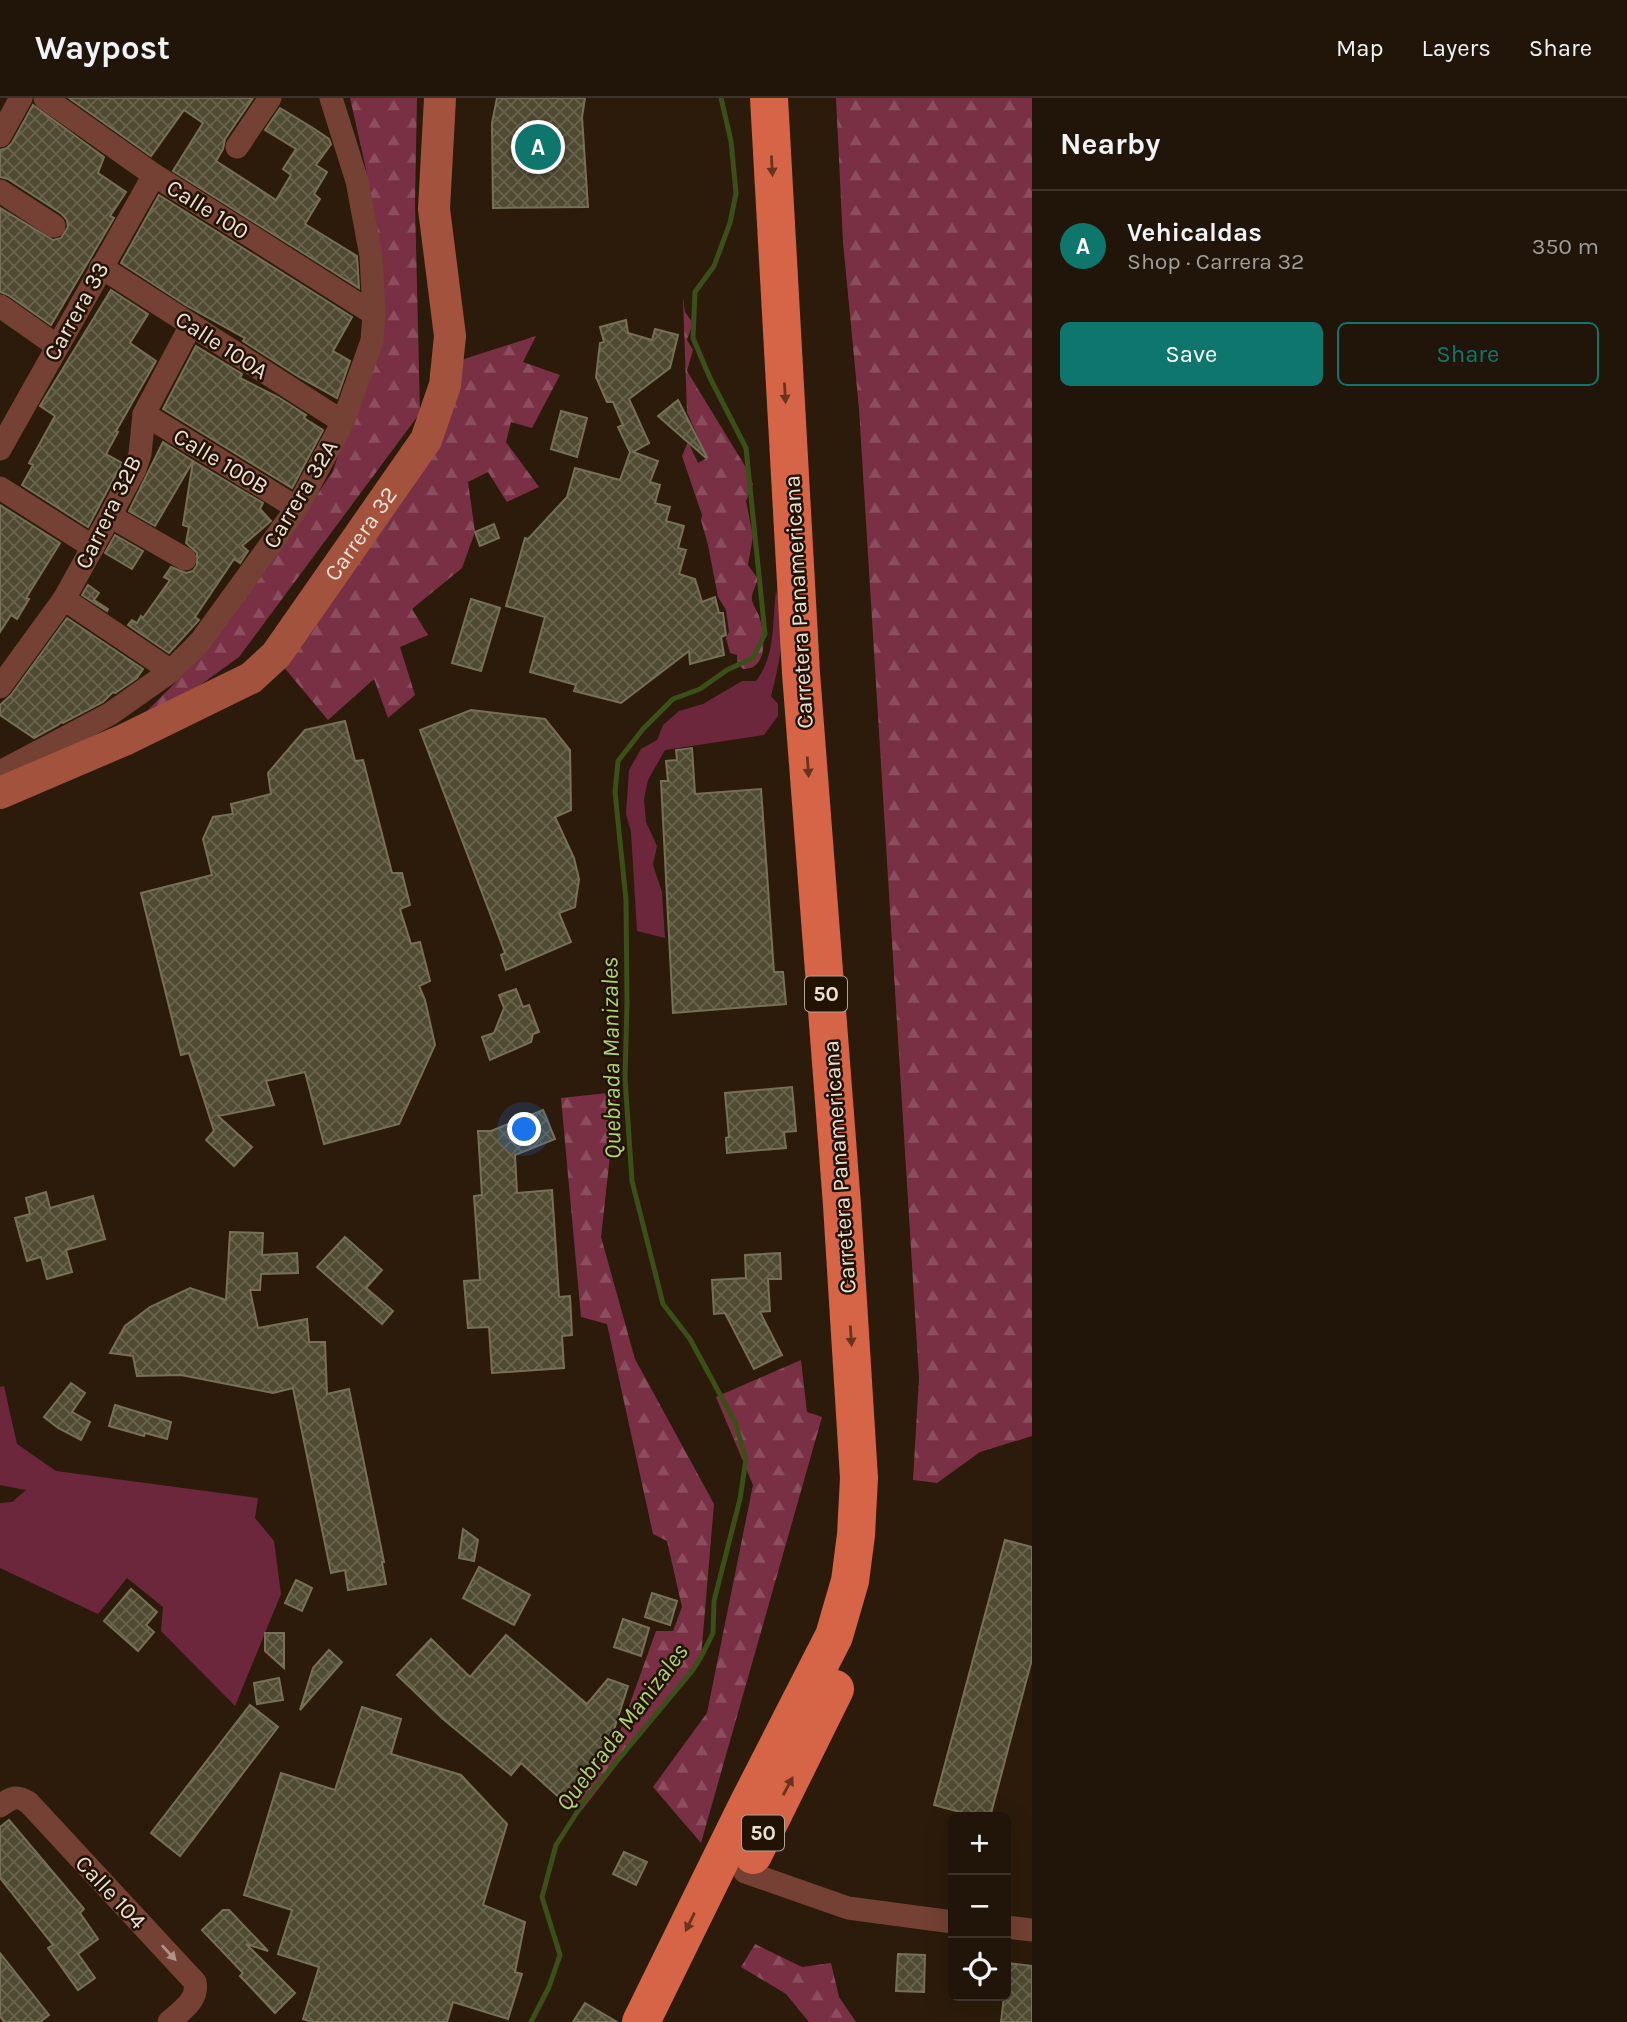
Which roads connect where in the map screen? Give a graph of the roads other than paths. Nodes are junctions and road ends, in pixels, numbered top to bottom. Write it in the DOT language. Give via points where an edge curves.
graph roads {
  1 [pos="21,98"];
  2 [pos="45,98"];
  3 [pos="270,98"];
  4 [pos="331,98"];
  5 [pos="440,98"];
  6 [pos="769,98"];
  7 [pos="793,98"];
  8 [pos="0,136"];
  9 [pos="237,147"];
  10 [pos="154,175"];
  11 [pos="0,191"];
  12 [pos="54,226"];
  13 [pos="101,267"];
  14 [pos="0,306"];
  15 [pos="374,314"];
  16 [pos="191,325"];
  17 [pos="57,346"];
  18 [pos="144,414"];
  19 [pos="343,422"];
  20 [pos="0,449"];
  21 [pos="0,488"];
  22 [pos="297,508"];
  23 [pos="110,516"];
  24 [pos="93,547"];
  25 [pos="185,559"];
  26 [pos="64,599"];
  27 [pos="171,671"];
  28 [pos="0,687"];
  29 [pos="0,772"];
  30 [pos="0,793"];
  31 [pos="10,1802"];
  32 [pos="745,1872"];
  33 [pos="948,1921"];
  34 [pos="1011,1928"];
  35 [pos="1032,1930"];
  36 [pos="169,2022"];
  37 [pos="641,2022"];
  38 [pos="668,2022"];
  1 -- 8 [label="street"];
  2 -- 10 [label="street, Calle 100"];
  3 -- 9 [label="street"];
  4 -- 15 [label="street, Carrera 32A" via="357,181 371,256"];
  5 -- 30 [label="main road, Carrera 32" via="434,209 450,336 445,385 426,440 276,654 251,678"];
  6 -- 37 [label="highway, Carretera Panamericana / 50, one-way" via="803,700 858,1451 856,1535 850,1581 834,1636"];
  32 -- 7 [label="highway, Carretera Panamericana / 50, one-way" via="856,1644 876,1588 883,1536 885,1460 838,826"];
  10 -- 13 [label="street, Carrera 33"];
  10 -- 15 [label="street, Calle 100"];
  11 -- 12 [label="street"];
  13 -- 16 [label="street, Calle 100A"];
  13 -- 17 [label="street, Carrera 33"];
  14 -- 17 [label="street"];
  15 -- 19 [label="street, Carrera 32A" via="372,341"];
  16 -- 18 [label="street, Carrera 32B"];
  16 -- 19 [label="street, Calle 100A"];
  17 -- 20 [label="street, Carrera 33"];
  18 -- 22 [label="street, Calle 100B"];
  18 -- 23 [label="street, Carrera 32B" via="135,469"];
  19 -- 22 [label="street, Carrera 32A"];
  21 -- 24 [label="street"];
  22 -- 27 [label="street, Carrera 32A" via="200,642"];
  23 -- 24 [label="street, Carrera 32B"];
  23 -- 25 [label="street"];
  24 -- 26 [label="street, Carrera 32B"];
  26 -- 27 [label="street"];
  26 -- 28 [label="street, Carrera 32B"];
  27 -- 29 [label="street, Carrera 32A" via="110,714"];
  31 -- 36 [label="street, Calle 104, one-way" via="29,1802 195,1982 193,2000"];
  32 -- 33 [label="street" via="848,1908"];
  32 -- 38 [label="highway, Carretera Panamericana / 50"];
  34 -- 35 [label="street"];
}
